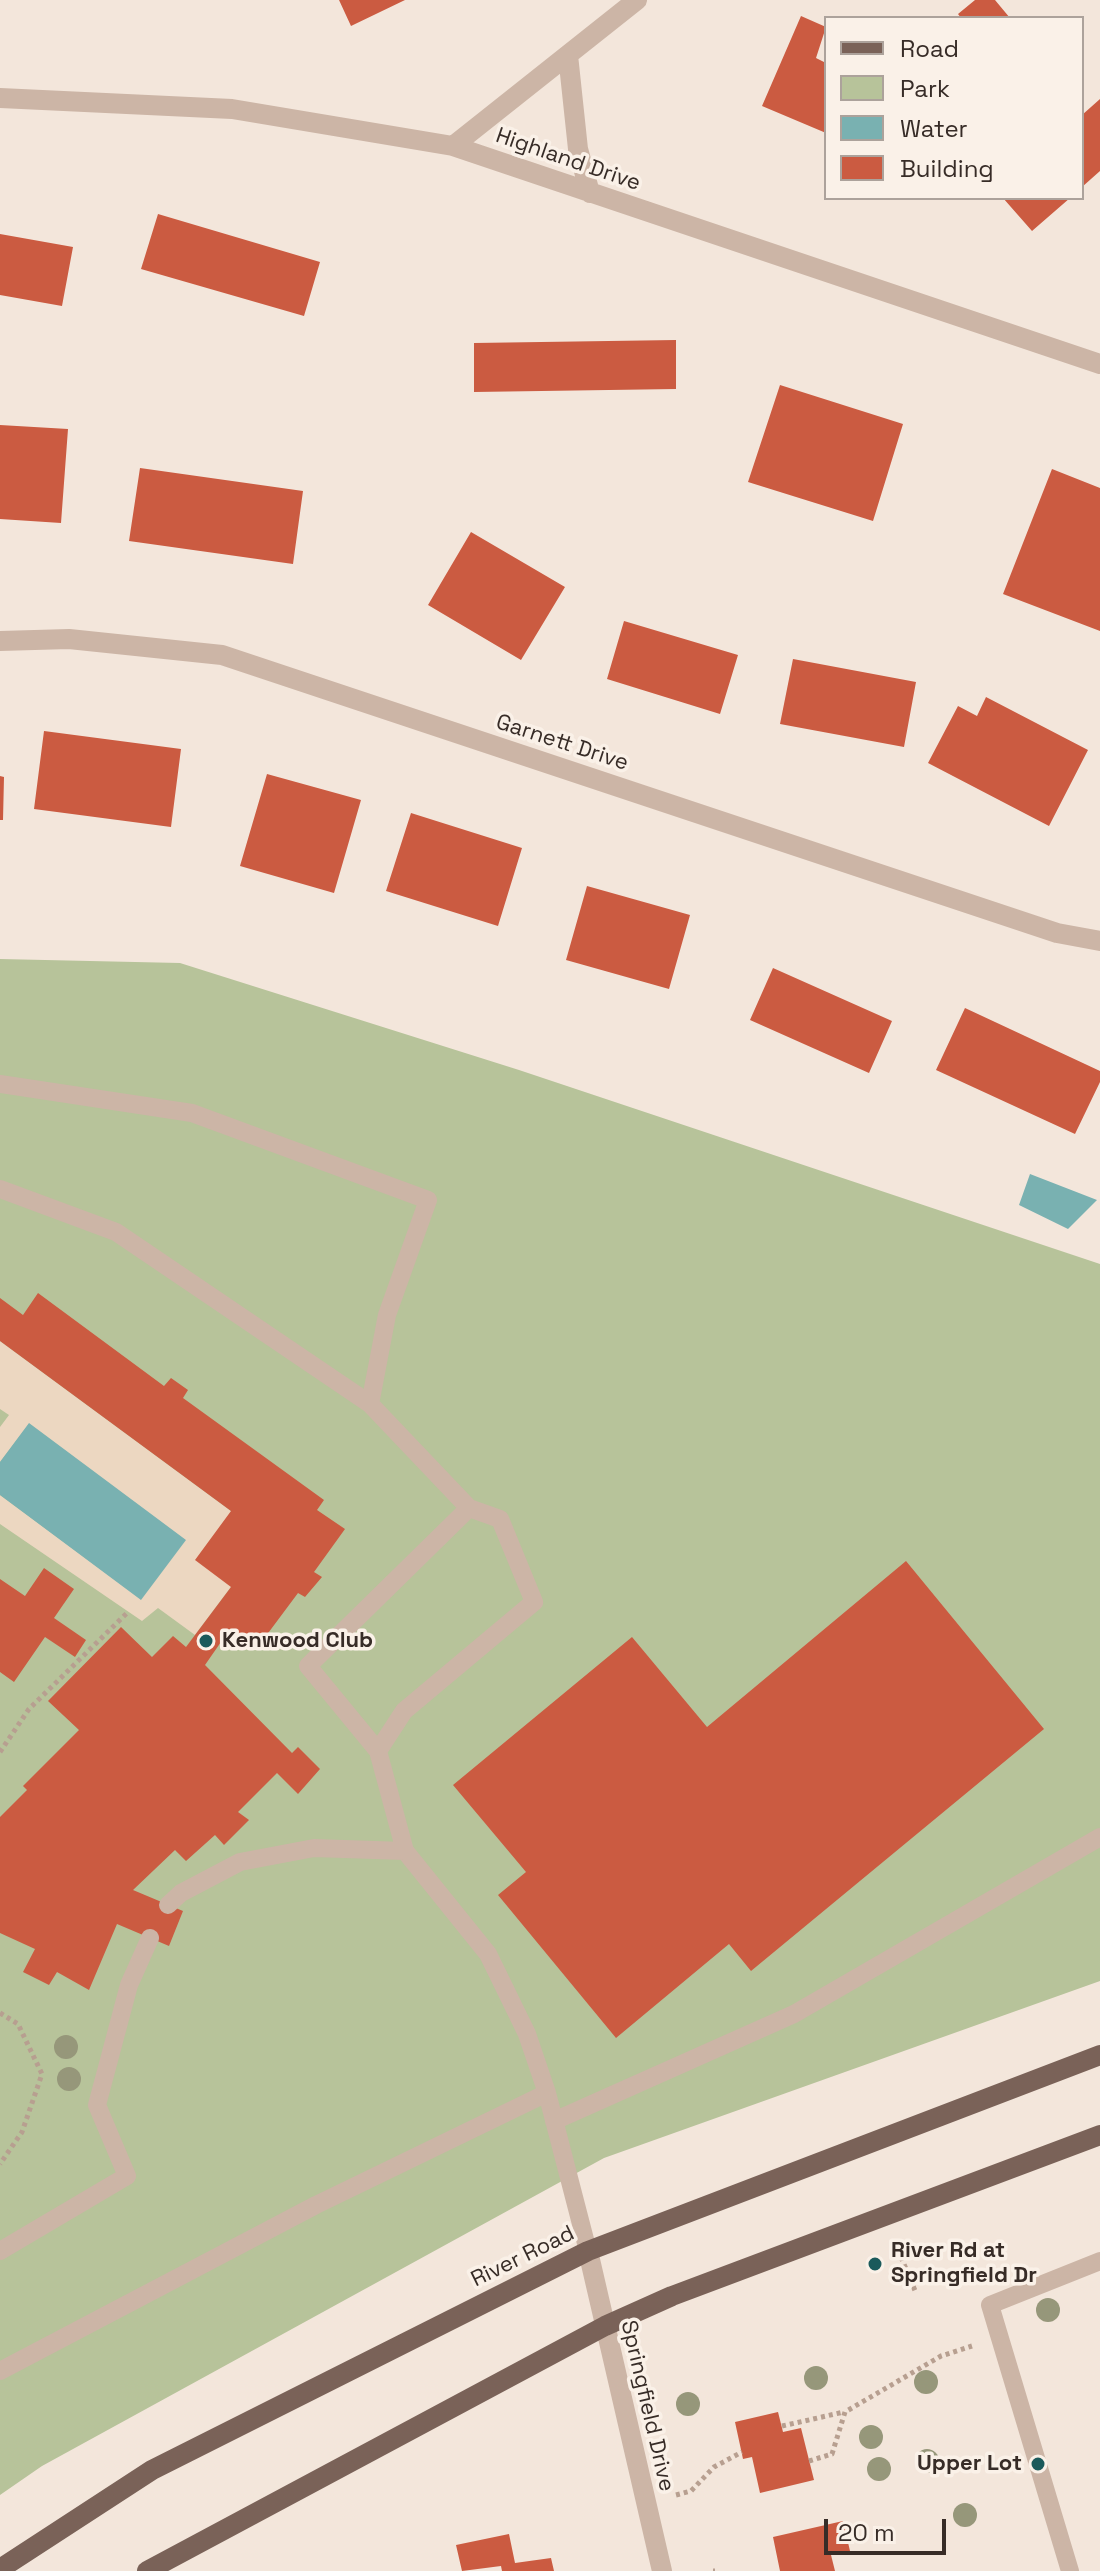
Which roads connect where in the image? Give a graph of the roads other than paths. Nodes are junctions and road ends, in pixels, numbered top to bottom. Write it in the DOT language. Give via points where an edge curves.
graph roads {
  1 [pos="637,0"];
  2 [pos="568,55"];
  3 [pos="0,98"];
  4 [pos="453,146"];
  5 [pos="590,193"];
  6 [pos="1097,360"];
  7 [pos="0,641"];
  8 [pos="1100,941"];
  9 [pos="0,1084"];
  10 [pos="0,1189"];
  11 [pos="370,1404"];
  12 [pos="469,1508"];
  13 [pos="378,1751"];
  14 [pos="1100,1837"];
  15 [pos="405,1851"];
  16 [pos="168,1905"];
  17 [pos="150,1938"];
  18 [pos="1100,2055"];
  19 [pos="547,2093"];
  20 [pos="554,2121"];
  21 [pos="1100,2135"];
  22 [pos="0,2251"];
  23 [pos="588,2251"];
  24 [pos="1099,2261"];
  25 [pos="605,2326"];
  26 [pos="0,2371"];
  27 [pos="0,2569"];
  28 [pos="147,2571"];
  29 [pos="662,2571"];
  30 [pos="1070,2571"];
  1 -- 2 [label="street"];
  2 -- 4 [label="street"];
  2 -- 5 [label="street" via="578,149"];
  3 -- 4 [label="street, Highland Drive" via="232,109"];
  4 -- 5 [label="street, Highland Drive"];
  5 -- 6 [label="street, Highland Drive"];
  7 -- 8 [label="street, Garnett Drive" via="69,639 222,655 1057,933"];
  9 -- 11 [label="lane" via="192,1113 428,1200 387,1315"];
  10 -- 11 [label="lane" via="116,1232"];
  11 -- 12 [label="lane"];
  12 -- 13 [label="lane" via="308,1666"];
  12 -- 13 [label="lane" via="500,1519 534,1602 404,1711"];
  13 -- 15 [label="lane"];
  14 -- 20 [label="lane" via="794,2014"];
  15 -- 16 [label="lane" via="314,1848 240,1862"];
  15 -- 19 [label="lane" via="488,1954 527,2034"];
  17 -- 22 [label="lane" via="129,1985 97,2105 127,2176"];
  18 -- 23 [label="main road, River Road"];
  19 -- 20 [label="lane"];
  19 -- 26 [label="lane" via="316,2205"];
  20 -- 23 [label="lane"];
  21 -- 25 [label="main road"];
  23 -- 25 [label="street, Springfield Drive"];
  23 -- 27 [label="main road, River Road" via="152,2470"];
  24 -- 30 [label="lane" via="990,2305"];
  25 -- 28 [label="main road"];
  25 -- 29 [label="street, Springfield Drive"];
}
